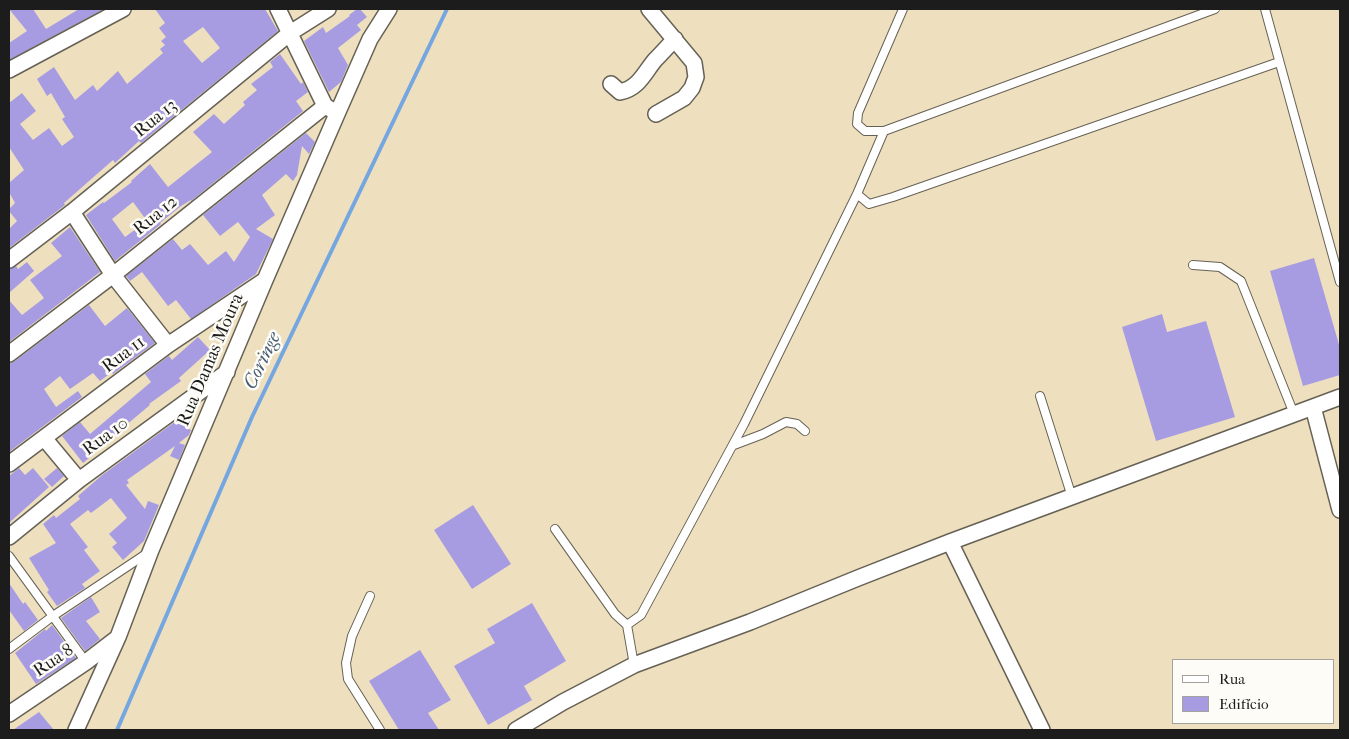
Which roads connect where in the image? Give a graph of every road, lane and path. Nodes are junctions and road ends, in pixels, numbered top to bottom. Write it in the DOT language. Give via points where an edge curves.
graph roads {
  1 [pos="123,9"];
  2 [pos="278,9"];
  3 [pos="328,9"];
  4 [pos="389,9"];
  5 [pos="649,9"];
  6 [pos="903,9"];
  7 [pos="1215,9"];
  8 [pos="1265,9"];
  9 [pos="290,33"];
  10 [pos="675,39"];
  11 [pos="1279,62"];
  12 [pos="9,70"];
  13 [pos="611,84"];
  14 [pos="331,110"];
  15 [pos="656,114"];
  16 [pos="884,132"];
  17 [pos="857,194"];
  18 [pos="72,212"];
  19 [pos="9,260"];
  20 [pos="1193,265"];
  21 [pos="113,275"];
  22 [pos="265,280"];
  23 [pos="1340,282"];
  24 [pos="168,345"];
  25 [pos="9,354"];
  26 [pos="227,371"];
  27 [pos="1040,396"];
  28 [pos="1340,397"];
  29 [pos="1313,407"];
  30 [pos="1294,414"];
  31 [pos="806,431"];
  32 [pos="44,438"];
  33 [pos="734,445"];
  34 [pos="9,464"];
  35 [pos="79,480"];
  36 [pos="1072,496"];
  37 [pos="1340,510"];
  38 [pos="555,530"];
  39 [pos="9,537"];
  40 [pos="950,542"];
  41 [pos="151,550"];
  42 [pos="9,556"];
  43 [pos="370,596"];
  44 [pos="53,616"];
  45 [pos="627,625"];
  46 [pos="118,637"];
  47 [pos="9,649"];
  48 [pos="86,662"];
  49 [pos="634,665"];
  50 [pos="9,714"];
  51 [pos="76,730"];
  52 [pos="380,730"];
  53 [pos="516,730"];
  54 [pos="1042,730"];
  1 -- 12 [label="street"];
  2 -- 9 [label="street"];
  3 -- 9 [label="street, Rua 13"];
  4 -- 14 [label="street, Rua Damas Moura"];
  5 -- 10 [label="street"];
  6 -- 16 [label="lane" via="858,114 857,124 865,131"];
  7 -- 16 [label="lane"];
  8 -- 11 [label="lane"];
  9 -- 14 [label="street"];
  9 -- 18 [label="street, Rua 13"];
  10 -- 13 [label="street" via="643,78 626,91 620,92"];
  10 -- 15 [label="street" via="694,63 696,77 684,98"];
  11 -- 17 [label="lane" via="893,197 869,204"];
  11 -- 23 [label="lane"];
  14 -- 21 [label="street, Rua 12"];
  14 -- 22 [label="street, Rua Damas Moura"];
  16 -- 17 [label="lane"];
  17 -- 33 [label="lane"];
  18 -- 19 [label="street, Rua 13"];
  18 -- 21 [label="street"];
  20 -- 30 [label="lane" via="1220,267 1241,281"];
  21 -- 24 [label="street"];
  21 -- 25 [label="street, Rua 12"];
  22 -- 24 [label="street, Rua 11"];
  22 -- 26 [label="street, Rua Damas Moura"];
  24 -- 32 [label="street, Rua 11"];
  26 -- 35 [label="street, Rua 10"];
  26 -- 41 [label="street, Rua Damas Moura"];
  27 -- 36 [label="lane"];
  28 -- 29 [label="street"];
  29 -- 30 [label="street"];
  29 -- 37 [label="street"];
  30 -- 36 [label="street"];
  31 -- 33 [label="lane" via="797,424 786,422"];
  32 -- 34 [label="street, Rua 11"];
  32 -- 35 [label="street"];
  33 -- 45 [label="lane" via="641,615"];
  35 -- 39 [label="street, Rua 10"];
  36 -- 40 [label="street"];
  38 -- 45 [label="lane" via="615,614"];
  40 -- 49 [label="street"];
  40 -- 54 [label="street"];
  41 -- 44 [label="lane"];
  41 -- 46 [label="street, Rua Damas Moura"];
  42 -- 44 [label="lane"];
  43 -- 52 [label="lane" via="352,636 346,663 348,679"];
  44 -- 47 [label="lane"];
  44 -- 48 [label="lane"];
  45 -- 49 [label="lane"];
  46 -- 48 [label="street, Rua 8"];
  46 -- 51 [label="street, Rua Damas Moura"];
  48 -- 50 [label="street, Rua 8"];
  49 -- 53 [label="street"];
}
